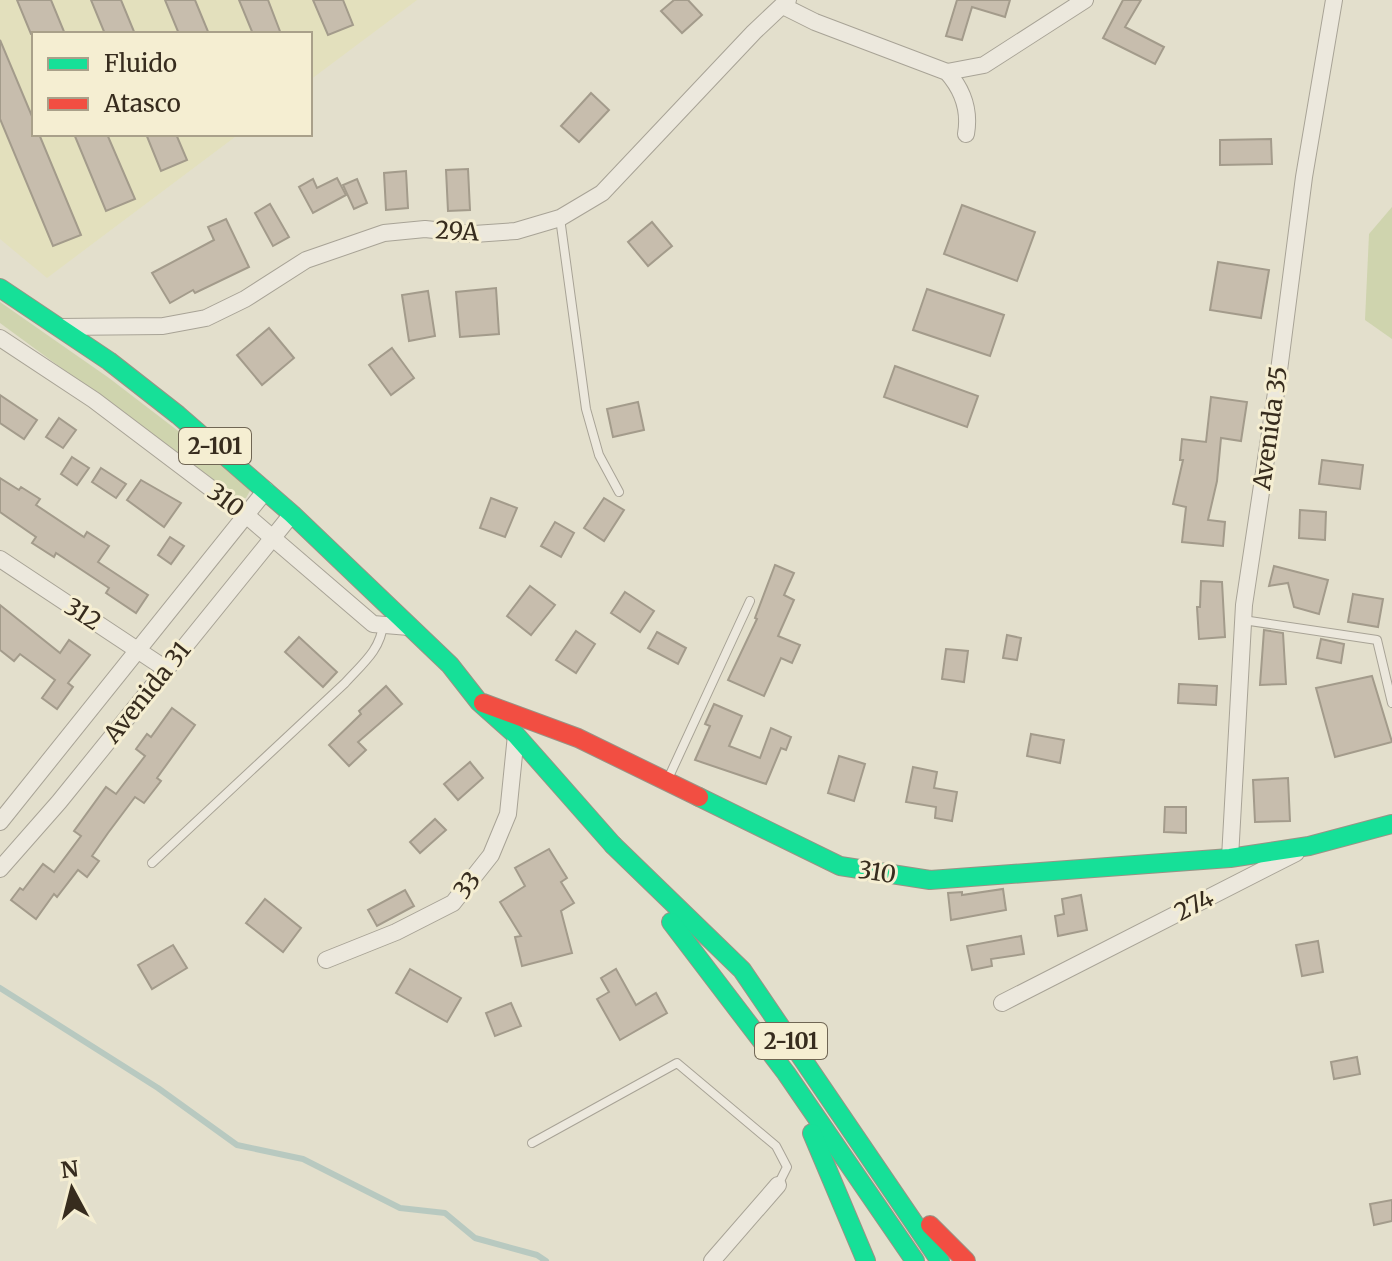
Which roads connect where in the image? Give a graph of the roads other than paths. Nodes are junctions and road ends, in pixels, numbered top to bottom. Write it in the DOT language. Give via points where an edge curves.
graph roads {
  1 [pos="1085,0"];
  2 [pos="1334,0"];
  3 [pos="783,2"];
  4 [pos="947,72"];
  5 [pos="966,134"];
  6 [pos="560,218"];
  7 [pos="0,288"];
  8 [pos="56,327"];
  9 [pos="0,338"];
  10 [pos="266,490"];
  11 [pos="619,492"];
  12 [pos="292,514"];
  13 [pos="246,515"];
  14 [pos="272,536"];
  15 [pos="0,559"];
  16 [pos="750,601"];
  17 [pos="1243,620"];
  18 [pos="383,624"];
  19 [pos="411,628"];
  20 [pos="140,651"];
  21 [pos="166,669"];
  22 [pos="479,702"];
  23 [pos="1392,703"];
  24 [pos="516,735"];
  25 [pos="666,782"];
  26 [pos="0,822"];
  27 [pos="1392,824"];
  28 [pos="1373,831"];
  29 [pos="1392,839"];
  30 [pos="613,845"];
  31 [pos="1309,846"];
  32 [pos="1230,858"];
  33 [pos="152,863"];
  34 [pos="0,869"];
  35 [pos="326,960"];
  36 [pos="1002,1003"];
  37 [pos="786,1073"];
  38 [pos="532,1143"];
  39 [pos="884,1179"];
  40 [pos="778,1185"];
  41 [pos="712,1261"];
  42 [pos="866,1261"];
  43 [pos="915,1261"];
  44 [pos="940,1261"];
  45 [pos="966,1261"];
  1 -- 4 [label="street" via="984,65"];
  2 -- 17 [label="street, Avenida 35"];
  3 -- 4 [label="street" via="815,22"];
  3 -- 6 [label="street, 29A" via="602,193"];
  4 -- 5 [label="street" via="957,83 969,116"];
  6 -- 8 [label="street, 29A" via="516,231 384,233 306,260 206,318 163,326"];
  6 -- 11 [label="lane" via="586,409 599,455"];
  7 -- 8 [label="main road, 2-101"];
  8 -- 10 [label="main road, 2-101" via="109,361"];
  9 -- 13 [label="street, 310" via="94,400"];
  10 -- 12 [label="main road, 2-101"];
  10 -- 13 [label="street, Avenida 31"];
  12 -- 14 [label="street, Avenida 31"];
  12 -- 19 [label="main road, 2-101"];
  13 -- 14 [label="street, 310"];
  13 -- 20 [label="street, Avenida 31"];
  14 -- 18 [label="street, 310" via="373,624"];
  14 -- 21 [label="street, Avenida 31"];
  15 -- 20 [label="street, 312"];
  16 -- 25 [label="lane"];
  17 -- 23 [label="lane" via="1377,640"];
  17 -- 32 [label="street, Avenida 35"];
  18 -- 19 [label="street, 310"];
  18 -- 33 [label="lane" via="373,653 345,683"];
  19 -- 22 [label="main road, 2-101"];
  20 -- 21 [label="street, 312"];
  20 -- 26 [label="street, Avenida 31"];
  21 -- 34 [label="street, Avenida 31"];
  22 -- 24 [label="main road, 2-101"];
  22 -- 25 [label="main road, 310" via="578,738"];
  24 -- 30 [label="main road, 2-101"];
  24 -- 35 [label="street, 33" via="508,814 491,855 453,903"];
  25 -- 32 [label="main road, 310" via="840,866 930,880"];
  27 -- 28 [label="main road, 274"];
  28 -- 29 [label="street"];
  28 -- 31 [label="main road, 274"];
  30 -- 37 [label="main road, 2-101"];
  30 -- 39 [label="main road, 2-101" via="742,970"];
  31 -- 32 [label="main road, 310"];
  31 -- 36 [label="street, 274"];
  37 -- 42 [label="main road"];
  37 -- 43 [label="main road, 2-101"];
  38 -- 40 [label="lane" via="677,1063 776,1146 787,1167"];
  39 -- 44 [label="main road, 2-101"];
  39 -- 45 [label="main road"];
  40 -- 41 [label="street"];
}
